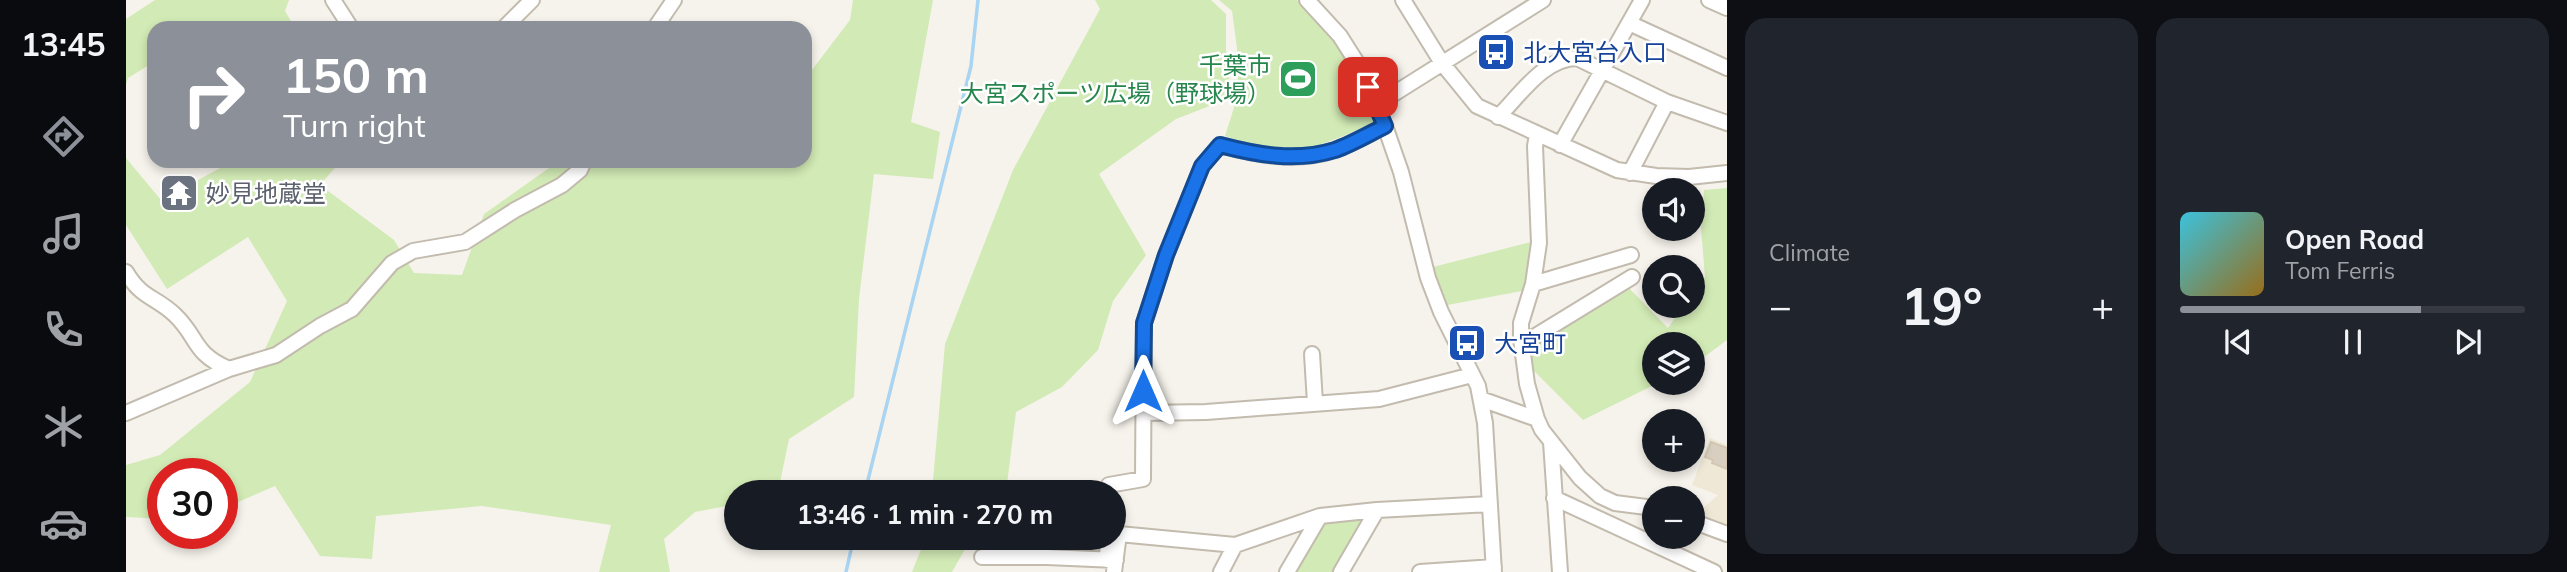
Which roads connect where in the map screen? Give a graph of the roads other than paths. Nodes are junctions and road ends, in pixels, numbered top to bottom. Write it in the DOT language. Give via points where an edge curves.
graph roads {
  1 [pos="333,0"];
  2 [pos="531,0"];
  3 [pos="674,0"];
  4 [pos="1307,0"];
  5 [pos="1423,0"];
  6 [pos="1543,0"];
  7 [pos="1642,0"];
  8 [pos="1709,0"];
  9 [pos="1406,5"];
  10 [pos="1727,8"];
  11 [pos="346,21"];
  12 [pos="511,21"];
  13 [pos="660,21"];
  14 [pos="1629,23"];
  15 [pos="1443,63"];
  16 [pos="1727,68"];
  17 [pos="1602,70"];
  18 [pos="1667,102"];
  19 [pos="1376,105"];
  20 [pos="1499,117"];
  21 [pos="1727,123"];
  22 [pos="1385,126"];
  23 [pos="1537,135"];
  24 [pos="1560,145"];
  25 [pos="581,168"];
  26 [pos="1630,173"];
  27 [pos="1727,173"];
  28 [pos="1631,255"];
  29 [pos="126,272"];
  30 [pos="1632,277"];
  31 [pos="1533,284"];
  32 [pos="1521,339"];
  33 [pos="1312,354"];
  34 [pos="229,369"];
  35 [pos="1472,375"];
  36 [pos="1481,399"];
  37 [pos="1315,403"];
  38 [pos="1143,413"];
  39 [pos="126,414"];
  40 [pos="1537,419"];
  41 [pos="1551,442"];
  42 [pos="1126,482"];
  43 [pos="1554,498"];
  44 [pos="1490,503"];
  45 [pos="1642,506"];
  46 [pos="1377,510"];
  47 [pos="1320,516"];
  48 [pos="1705,526"];
  49 [pos="1727,534"];
  50 [pos="1235,545"];
  51 [pos="982,557"];
  52 [pos="1112,564"];
  53 [pos="1559,568"];
  54 [pos="1494,570"];
  55 [pos="1221,572"];
  56 [pos="1287,572"];
  57 [pos="1341,572"];
  58 [pos="1420,572"];
  59 [pos="1575,572"];
  60 [pos="1714,572"];
  1 -- 11 [label="street"];
  2 -- 12 [label="street"];
  3 -- 13 [label="street"];
  4 -- 19 [label="street" via="1340,36"];
  5 -- 9 [label="street"];
  6 -- 15 [label="street"];
  7 -- 14 [label="street"];
  8 -- 10 [label="street"];
  9 -- 15 [label="street"];
  14 -- 16 [label="street"];
  14 -- 17 [label="street"];
  15 -- 19 [label="street"];
  15 -- 20 [label="street" via="1477,106"];
  17 -- 18 [label="street"];
  17 -- 20 [label="street" via="1577,58 1563,58 1551,64"];
  17 -- 24 [label="street"];
  18 -- 21 [label="street"];
  18 -- 26 [label="street"];
  19 -- 22 [label="street"];
  20 -- 23 [label="street"];
  22 -- 35 [label="street" via="1428,278"];
  22 -- 38 [label="street" via="1334,150 1285,158 1220,145 1202,166 1144,323"];
  23 -- 24 [label="street"];
  23 -- 31 [label="street" via="1538,243"];
  24 -- 26 [label="street"];
  25 -- 34 [label="street" via="562,185 466,242 413,251 392,263 352,309 276,355"];
  26 -- 27 [label="street" via="1689,177"];
  28 -- 31 [label="street"];
  29 -- 34 [label="street" via="143,295 178,318 203,355"];
  30 -- 32 [label="street" via="1534,337"];
  31 -- 32 [label="street"];
  32 -- 40 [label="street"];
  33 -- 37 [label="street"];
  34 -- 39 [label="street"];
  35 -- 36 [label="street"];
  35 -- 37 [label="street" via="1379,399"];
  36 -- 40 [label="street"];
  36 -- 44 [label="street"];
  37 -- 38 [label="street"];
  38 -- 42 [label="street" via="1143,479"];
  40 -- 41 [label="street"];
  41 -- 43 [label="street"];
  41 -- 45 [label="street" via="1580,478 1607,501"];
  43 -- 53 [label="street"];
  43 -- 60 [label="street"];
  44 -- 46 [label="street"];
  44 -- 54 [label="street"];
  46 -- 47 [label="street"];
  46 -- 57 [label="street"];
  47 -- 50 [label="street"];
  47 -- 56 [label="street"];
  48 -- 49 [label="street"];
  50 -- 52 [label="street" via="1119,534"];
  50 -- 55 [label="street"];
  51 -- 52 [label="street" via="1047,556"];
  53 -- 59 [label="street"];
  54 -- 58 [label="street"];
}
